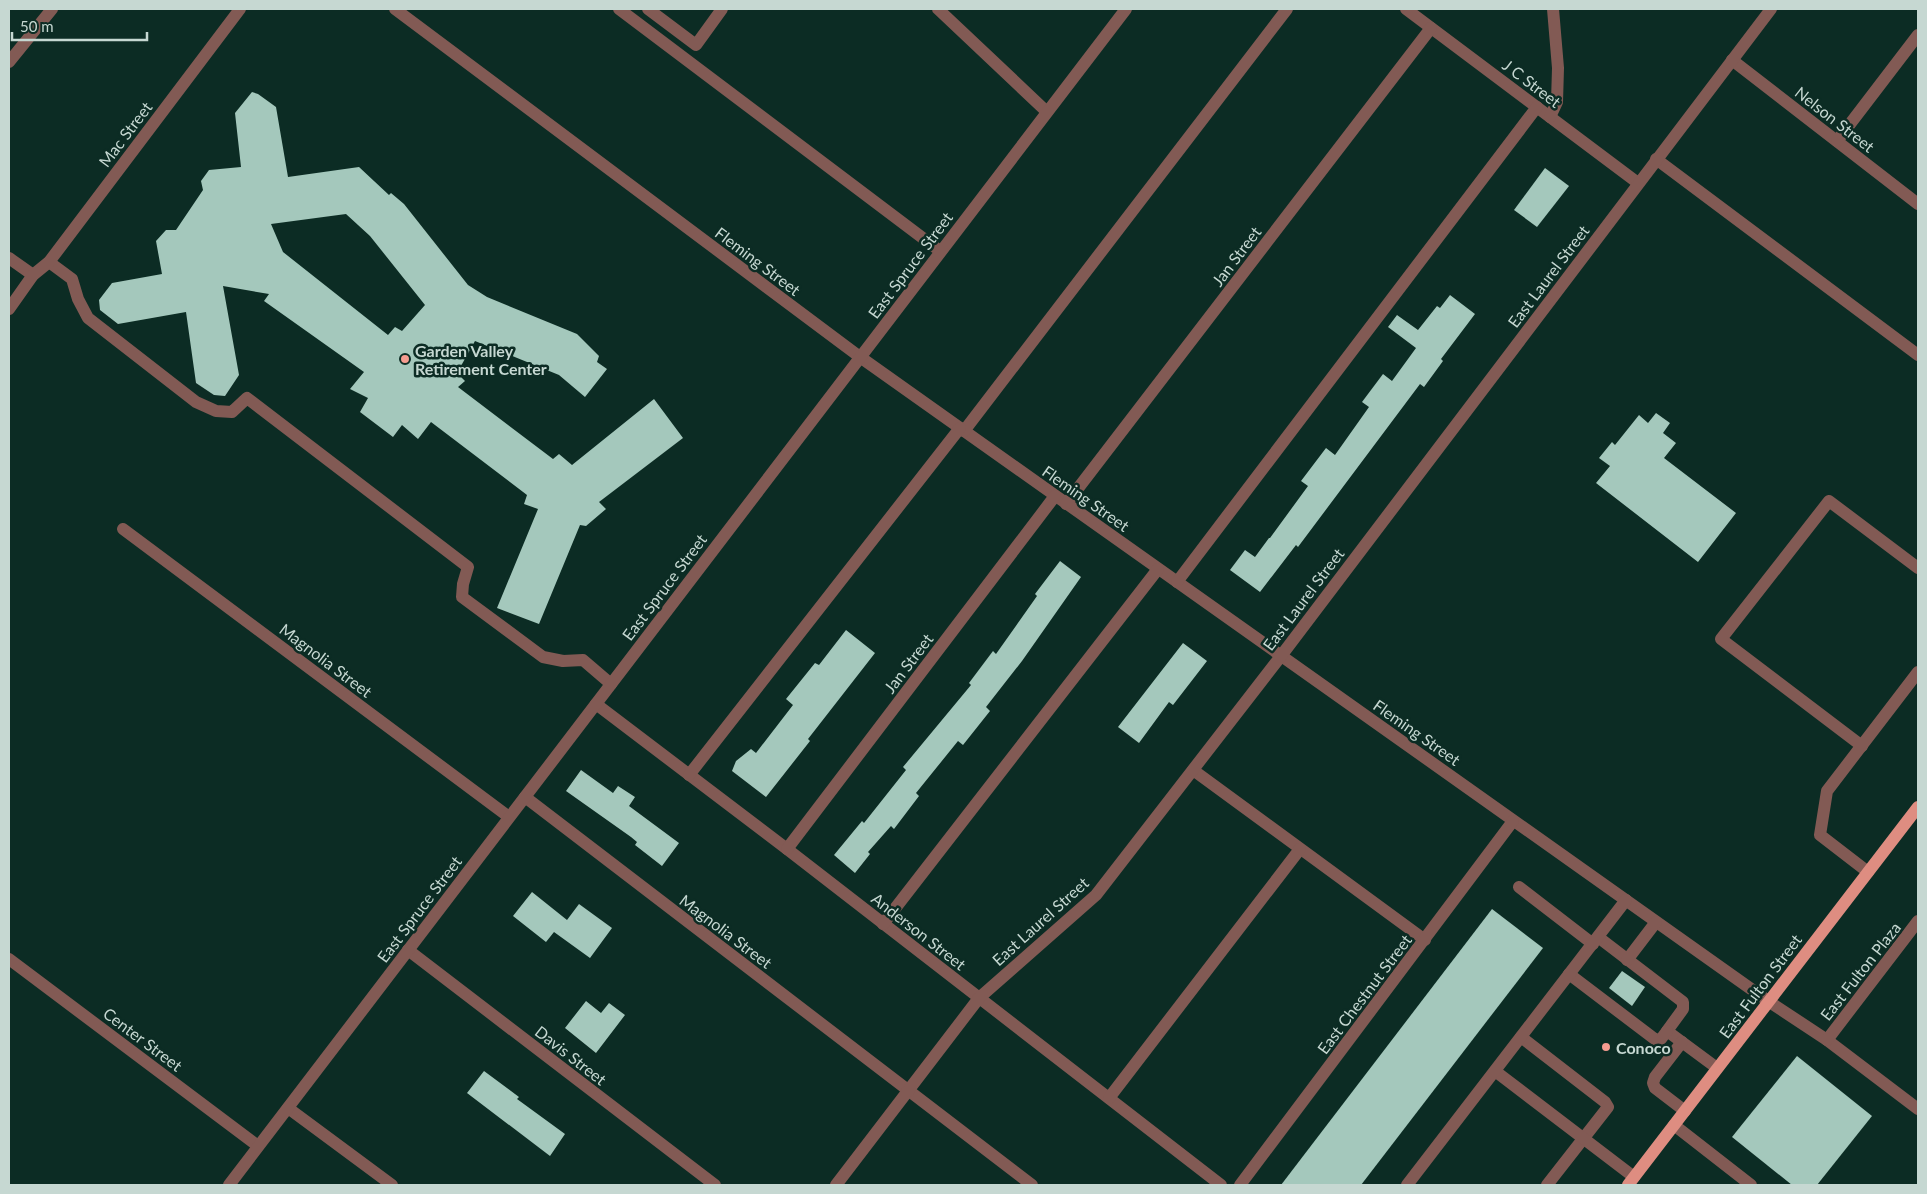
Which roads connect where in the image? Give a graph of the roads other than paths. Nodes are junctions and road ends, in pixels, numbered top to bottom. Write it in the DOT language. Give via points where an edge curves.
graph roads {
  1 [pos="52,9"];
  2 [pos="240,9"];
  3 [pos="395,9"];
  4 [pos="619,9"];
  5 [pos="648,9"];
  6 [pos="722,9"];
  7 [pos="938,9"];
  8 [pos="1126,9"];
  9 [pos="1287,9"];
  10 [pos="1406,9"];
  11 [pos="1553,9"];
  12 [pos="1771,9"];
  13 [pos="1431,28"];
  14 [pos="1918,35"];
  15 [pos="1732,60"];
  16 [pos="9,62"];
  17 [pos="1536,107"];
  18 [pos="1047,112"];
  19 [pos="1550,117"];
  20 [pos="1837,141"];
  21 [pos="1656,159"];
  22 [pos="1638,183"];
  23 [pos="1918,204"];
  24 [pos="940,251"];
  25 [pos="9,258"];
  26 [pos="49,262"];
  27 [pos="33,275"];
  28 [pos="9,309"];
  29 [pos="1918,355"];
  30 [pos="860,358"];
  31 [pos="962,430"];
  32 [pos="1055,496"];
  33 [pos="1066,504"];
  34 [pos="123,529"];
  35 [pos="1918,568"];
  36 [pos="1158,569"];
  37 [pos="1176,582"];
  38 [pos="1281,656"];
  39 [pos="1918,672"];
  40 [pos="611,684"];
  41 [pos="596,704"];
  42 [pos="1862,746"];
  43 [pos="1193,770"];
  44 [pos="689,775"];
  45 [pos="525,797"];
  46 [pos="1918,807"];
  47 [pos="510,817"];
  48 [pos="1513,821"];
  49 [pos="787,849"];
  50 [pos="1300,849"];
  51 [pos="1868,872"];
  52 [pos="1518,887"];
  53 [pos="1626,900"];
  54 [pos="1918,921"];
  55 [pos="1656,922"];
  56 [pos="883,924"];
  57 [pos="1425,940"];
  58 [pos="1595,941"];
  59 [pos="408,950"];
  60 [pos="9,958"];
  61 [pos="1627,960"];
  62 [pos="1569,974"];
  63 [pos="978,998"];
  64 [pos="1768,1001"];
  65 [pos="1667,1031"];
  66 [pos="1521,1037"];
  67 [pos="1827,1040"];
  68 [pos="1682,1042"];
  69 [pos="1717,1068"];
  70 [pos="1495,1071"];
  71 [pos="908,1091"];
  72 [pos="1109,1098"];
  73 [pos="288,1108"];
  74 [pos="1918,1110"];
  75 [pos="1685,1111"];
  76 [pos="1674,1125"];
  77 [pos="1584,1138"];
  78 [pos="258,1146"];
  79 [pos="1631,1181"];
  80 [pos="229,1185"];
  81 [pos="392,1185"];
  82 [pos="715,1185"];
  83 [pos="836,1185"];
  84 [pos="1032,1185"];
  85 [pos="1222,1185"];
  86 [pos="1240,1185"];
  87 [pos="1407,1185"];
  88 [pos="1547,1185"];
  89 [pos="1751,1185"];
  1 -- 16 [label="street"];
  2 -- 26 [label="street, Mac Street"];
  3 -- 30 [label="street, Fleming Street"];
  4 -- 24 [label="street"];
  5 -- 6 [label="street" via="696,44"];
  7 -- 18 [label="street"];
  8 -- 18 [label="street, East Spruce Street"];
  9 -- 31 [label="street"];
  10 -- 13 [label="street, J C Street"];
  11 -- 19 [label="street" via="1558,68 1557,102"];
  12 -- 15 [label="street, East Laurel Street"];
  13 -- 17 [label="street, J C Street"];
  13 -- 33 [label="street, Jan Street"];
  14 -- 20 [label="street"];
  15 -- 20 [label="street, Nelson Street"];
  15 -- 21 [label="street, East Laurel Street"];
  17 -- 19 [label="street, J C Street"];
  17 -- 37 [label="street"];
  18 -- 24 [label="street, East Spruce Street"];
  19 -- 22 [label="street, J C Street"];
  20 -- 23 [label="street, Nelson Street"];
  21 -- 22 [label="street, East Laurel Street"];
  21 -- 29 [label="street"];
  22 -- 38 [label="street, East Laurel Street"];
  24 -- 30 [label="street, East Spruce Street"];
  25 -- 27 [label="street"];
  26 -- 27 [label="street, Mac Street"];
  26 -- 40 [label="street" via="72,279 88,318 196,402 216,411 232,412 247,398 468,567 462,597 543,657 583,660"];
  27 -- 28 [label="street"];
  30 -- 31 [label="street, Fleming Street"];
  30 -- 40 [label="street, East Spruce Street"];
  31 -- 32 [label="street, Fleming Street"];
  31 -- 44 [label="street"];
  32 -- 33 [label="street, Fleming Street"];
  32 -- 49 [label="street, Jan Street"];
  33 -- 36 [label="street, Fleming Street"];
  34 -- 47 [label="street, Magnolia Street"];
  35 -- 42 [label="street" via="1829,502 1721,639"];
  36 -- 37 [label="street, Fleming Street"];
  36 -- 56 [label="street"];
  37 -- 38 [label="street, Fleming Street"];
  38 -- 43 [label="street, East Laurel Street"];
  38 -- 48 [label="street, Fleming Street"];
  39 -- 42 [label="street"];
  40 -- 41 [label="street, East Spruce Street"];
  41 -- 44 [label="street, Anderson Street"];
  41 -- 45 [label="street, East Spruce Street"];
  42 -- 51 [label="street" via="1827,791 1820,834"];
  43 -- 50 [label="street"];
  43 -- 63 [label="street, East Laurel Street" via="1096,895"];
  44 -- 49 [label="street, Anderson Street"];
  45 -- 47 [label="street, East Spruce Street"];
  45 -- 71 [label="street, Magnolia Street"];
  46 -- 51 [label="main road, East Fulton Street"];
  47 -- 59 [label="street, East Spruce Street"];
  48 -- 53 [label="street, Fleming Street"];
  48 -- 57 [label="street, East Chestnut Street"];
  49 -- 56 [label="street, Anderson Street"];
  50 -- 57 [label="street"];
  50 -- 72 [label="street"];
  51 -- 64 [label="main road, East Fulton Street"];
  52 -- 58 [label="street"];
  53 -- 55 [label="street, Fleming Street"];
  53 -- 58 [label="street"];
  54 -- 67 [label="street, East Fulton Plaza"];
  55 -- 61 [label="street"];
  55 -- 64 [label="street, Fleming Street"];
  56 -- 63 [label="street, Anderson Street"];
  57 -- 86 [label="street, East Chestnut Street"];
  58 -- 61 [label="street"];
  58 -- 62 [label="street"];
  59 -- 73 [label="street, East Spruce Street"];
  59 -- 82 [label="street, Davis Street"];
  60 -- 78 [label="street, Center Street"];
  61 -- 65 [label="street" via="1684,1002 1683,1009"];
  62 -- 65 [label="street" via="1656,1040"];
  62 -- 66 [label="street"];
  63 -- 71 [label="street, East Laurel Street"];
  63 -- 72 [label="street, Anderson Street"];
  64 -- 67 [label="street, Fleming Street"];
  64 -- 69 [label="main road, East Fulton Street"];
  65 -- 68 [label="street"];
  66 -- 70 [label="street"];
  66 -- 77 [label="street" via="1607,1104 1608,1107"];
  67 -- 74 [label="street, Fleming Street"];
  68 -- 69 [label="street"];
  68 -- 75 [label="street" via="1653,1083"];
  69 -- 75 [label="main road, East Fulton Street"];
  70 -- 77 [label="street"];
  70 -- 87 [label="street"];
  71 -- 83 [label="street, East Laurel Street"];
  71 -- 84 [label="street, Magnolia Street"];
  72 -- 85 [label="street, Anderson Street"];
  73 -- 78 [label="street, East Spruce Street"];
  73 -- 81 [label="street"];
  75 -- 76 [label="main road, East Fulton Street"];
  76 -- 79 [label="main road, East Fulton Street"];
  76 -- 89 [label="street"];
  77 -- 79 [label="street"];
  77 -- 88 [label="street"];
  78 -- 80 [label="street, East Spruce Street"];
}
